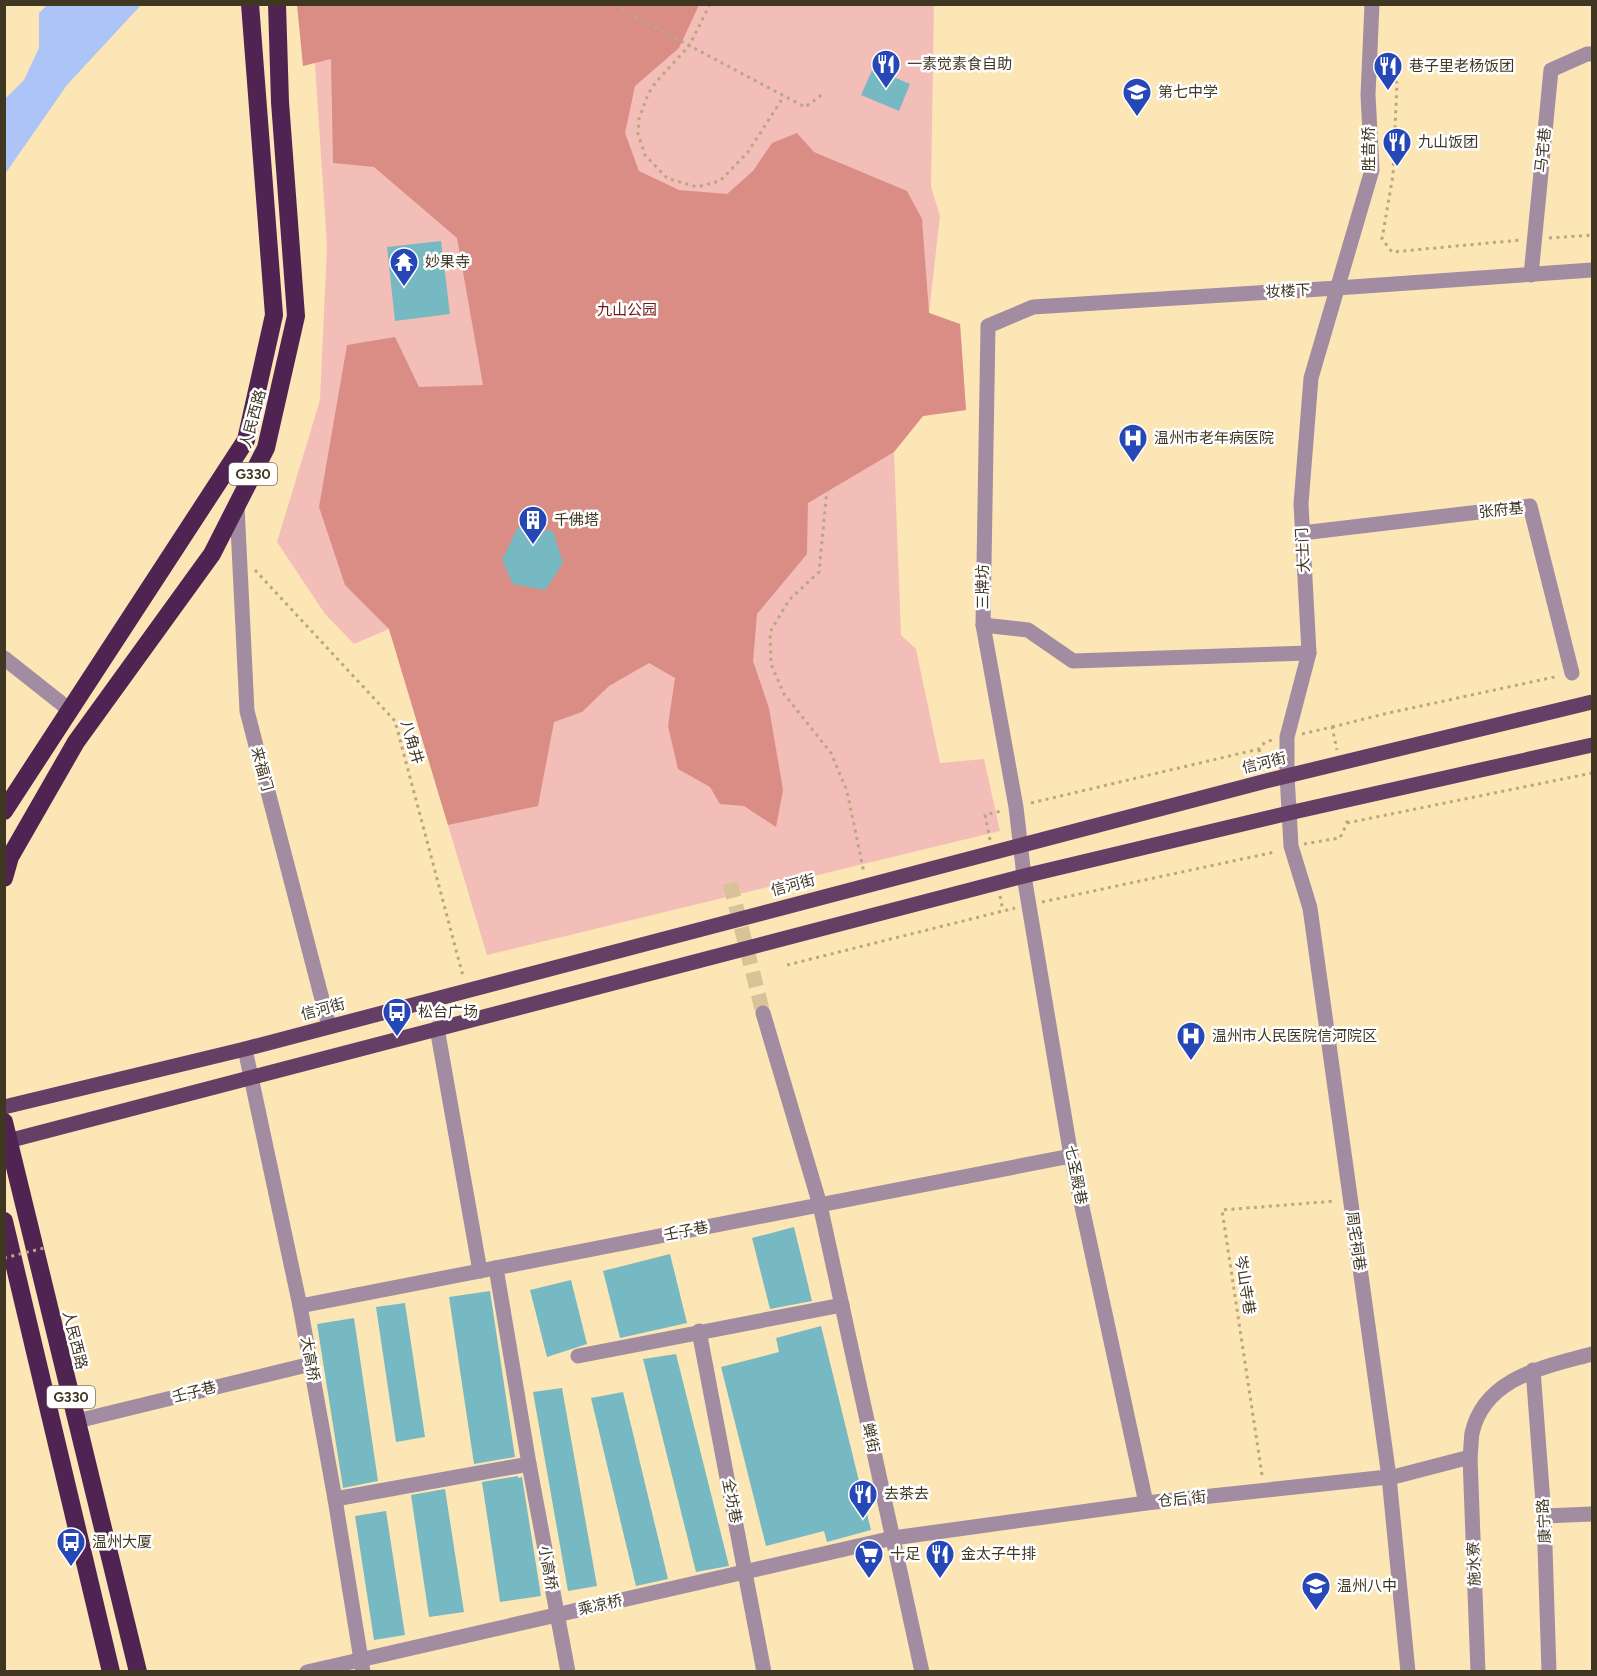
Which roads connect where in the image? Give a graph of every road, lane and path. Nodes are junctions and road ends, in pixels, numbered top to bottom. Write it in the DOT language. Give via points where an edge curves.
graph roads {
  1 [pos="250,4"];
  2 [pos="277,4"];
  3 [pos="616,4"];
  4 [pos="710,4"];
  5 [pos="1372,4"];
  6 [pos="689,46"];
  7 [pos="1593,54"];
  8 [pos="1370,57"];
  9 [pos="823,94"];
  10 [pos="784,96"];
  11 [pos="1593,234"];
  12 [pos="1534,239"];
  13 [pos="1593,270"];
  14 [pos="1531,274"];
  15 [pos="1337,288"];
  16 [pos="988,326"];
  17 [pos="826,489"];
  18 [pos="237,506"];
  19 [pos="1302,533"];
  20 [pos="239,554"];
  21 [pos="983,625"];
  22 [pos="1309,653"];
  23 [pos="4,658"];
  24 [pos="1572,673"];
  25 [pos="1593,702"];
  26 [pos="71,711"];
  27 [pos="1332,727"];
  28 [pos="1593,745"];
  29 [pos="1259,749"];
  30 [pos="1593,773"];
  31 [pos="1287,775"];
  32 [pos="1016,807"];
  33 [pos="4,811"];
  34 [pos="1289,813"];
  35 [pos="986,815"];
  36 [pos="1347,823"];
  37 [pos="1020,844"];
  38 [pos="7,855"];
  39 [pos="1024,876"];
  40 [pos="4,878"];
  41 [pos="867,885"];
  42 [pos="466,990"];
  43 [pos="763,1013"];
  44 [pos="329,1026"];
  45 [pos="437,1028"];
  46 [pos="245,1049"];
  47 [pos="251,1078"];
  48 [pos="4,1107"];
  49 [pos="4,1122"];
  50 [pos="7,1142"];
  51 [pos="1071,1156"];
  52 [pos="1350,1200"];
  53 [pos="820,1205"];
  54 [pos="4,1221"];
  55 [pos="44,1248"];
  56 [pos="4,1258"];
  57 [pos="496,1268"];
  58 [pos="480,1271"];
  59 [pos="842,1305"];
  60 [pos="300,1306"];
  61 [pos="699,1331"];
  62 [pos="1593,1354"];
  63 [pos="578,1356"];
  64 [pos="310,1364"];
  65 [pos="1533,1370"];
  66 [pos="76,1420"];
  67 [pos="1470,1456"];
  68 [pos="529,1464"];
  69 [pos="1389,1477"];
  70 [pos="1264,1490"];
  71 [pos="335,1499"];
  72 [pos="1146,1503"];
  73 [pos="1593,1514"];
  74 [pos="1544,1516"];
  75 [pos="893,1538"];
  76 [pos="745,1572"];
  77 [pos="556,1615"];
  78 [pos="362,1666"];
  79 [pos="111,1671"];
  80 [pos="138,1671"];
  81 [pos="307,1671"];
  82 [pos="568,1671"];
  83 [pos="764,1671"];
  84 [pos="922,1671"];
  85 [pos="1408,1671"];
  86 [pos="1478,1671"];
  87 [pos="1549,1671"];
  1 -- 26 [label="highway, 人民西路 / G330" via="274,315 246,440"];
  2 -- 18 [label="highway, 人民西路 / G330" via="296,316 266,448"];
  3 -- 6 [label="path"];
  4 -- 6 [label="path"];
  5 -- 8 [label="street, 胜昔桥"];
  6 -- 10 [label="path"];
  6 -- 10 [label="path" via="656,82 639,119 638,134 645,155 667,178 698,187 720,182 748,152"];
  7 -- 12 [label="street, 马宅巷" via="1551,70"];
  8 -- 12 [label="path" via="1397,83 1393,175 1382,239 1392,252"];
  8 -- 15 [label="street, 胜昔桥" via="1372,170"];
  9 -- 10 [label="path" via="805,107"];
  11 -- 12 [label="path"];
  12 -- 14 [label="street, 马宅巷"];
  13 -- 14 [label="street, 妆楼下"];
  14 -- 15 [label="street, 妆楼下"];
  15 -- 16 [label="street, 妆楼下" via="1033,307"];
  15 -- 19 [label="street, 大士门" via="1311,378 1300,504"];
  16 -- 21 [label="street, 三牌坊"];
  17 -- 41 [label="path" via="819,572 789,600 770,632 771,664 784,694 831,753 847,791"];
  18 -- 20 [label="street, 来福门"];
  18 -- 38 [label="highway, 人民西路 / G330" via="212,554 76,742"];
  19 -- 22 [label="street, 大士门"];
  19 -- 24 [label="street, 张府基" via="1530,506"];
  20 -- 42 [label="path, 八角井" via="395,721"];
  20 -- 44 [label="street, 来福门" via="247,711"];
  21 -- 22 [label="street" via="1028,630 1073,661"];
  21 -- 32 [label="street, 三牌坊"];
  22 -- 31 [label="street, 大士门" via="1287,737"];
  23 -- 26 [label="street"];
  24 -- 27 [label="path"];
  25 -- 31 [label="main road, 信河街"];
  26 -- 33 [label="highway, 人民西路 / G330"];
  28 -- 34 [label="main road"];
  29 -- 32 [label="path"];
  30 -- 36 [label="path"];
  31 -- 34 [label="street, 大士门"];
  31 -- 37 [label="main road, 信河街"];
  32 -- 35 [label="path"];
  32 -- 37 [label="street, 三牌坊"];
  34 -- 39 [label="main road"];
  34 -- 52 [label="street, 周宅祠巷" via="1292,846 1310,909"];
  37 -- 39 [label="street, 七圣殿巷"];
  37 -- 41 [label="main road, 信河街"];
  38 -- 40 [label="highway, 人民西路 / G330"];
  39 -- 45 [label="main road"];
  39 -- 51 [label="street, 七圣殿巷"];
  41 -- 42 [label="main road, 信河街"];
  42 -- 44 [label="main road, 信河街"];
  43 -- 53 [label="street, 蝉街"];
  44 -- 46 [label="main road, 信河街"];
  45 -- 47 [label="main road"];
  45 -- 58 [label="street"];
  46 -- 47 [label="street, 大高桥"];
  46 -- 48 [label="main road, 信河街"];
  47 -- 50 [label="main road"];
  47 -- 60 [label="street, 大高桥"];
  49 -- 50 [label="highway, 人民西路 / G330"];
  50 -- 66 [label="highway, 人民西路 / G330"];
  51 -- 53 [label="street, 壬子巷"];
  51 -- 72 [label="street, 七圣殿巷"];
  52 -- 69 [label="street, 周宅祠巷"];
  52 -- 70 [label="path, 岑山寺巷" via="1222,1210"];
  53 -- 57 [label="street, 壬子巷"];
  53 -- 59 [label="street, 蝉街"];
  54 -- 79 [label="highway, G330"];
  55 -- 56 [label="path, bridge"];
  57 -- 58 [label="street, 壬子巷"];
  57 -- 68 [label="street, 小高桥"];
  58 -- 60 [label="street, 壬子巷"];
  59 -- 61 [label="street"];
  59 -- 75 [label="street, 蝉街"];
  60 -- 64 [label="street, 大高桥"];
  61 -- 63 [label="street"];
  61 -- 76 [label="street, 全坊巷"];
  62 -- 65 [label="street, 施水寮"];
  64 -- 66 [label="street, 壬子巷"];
  64 -- 71 [label="street, 大高桥"];
  65 -- 67 [label="street, 施水寮" via="1495,1392 1480,1411 1472,1433"];
  65 -- 74 [label="street, 康宁路"];
  66 -- 80 [label="highway, 人民西路 / G330"];
  67 -- 69 [label="street, 仓后 街"];
  67 -- 86 [label="street, 施水寮"];
  68 -- 71 [label="street"];
  68 -- 77 [label="street, 小高桥"];
  69 -- 70 [label="street, 仓后 街"];
  69 -- 85 [label="street, 周宅祠巷"];
  70 -- 72 [label="street, 仓后 街"];
  71 -- 78 [label="street, 大高桥"];
  72 -- 75 [label="street, 仓后 街"];
  73 -- 74 [label="street"];
  74 -- 87 [label="street, 康宁路"];
  75 -- 76 [label="street, 乘凉桥"];
  75 -- 84 [label="street, 蝉街"];
  76 -- 77 [label="street, 乘凉桥"];
  76 -- 83 [label="street, 全坊巷"];
  77 -- 78 [label="street, 乘凉桥"];
  77 -- 82 [label="street, 小高桥"];
  78 -- 81 [label="street, 乘凉桥"];
}
